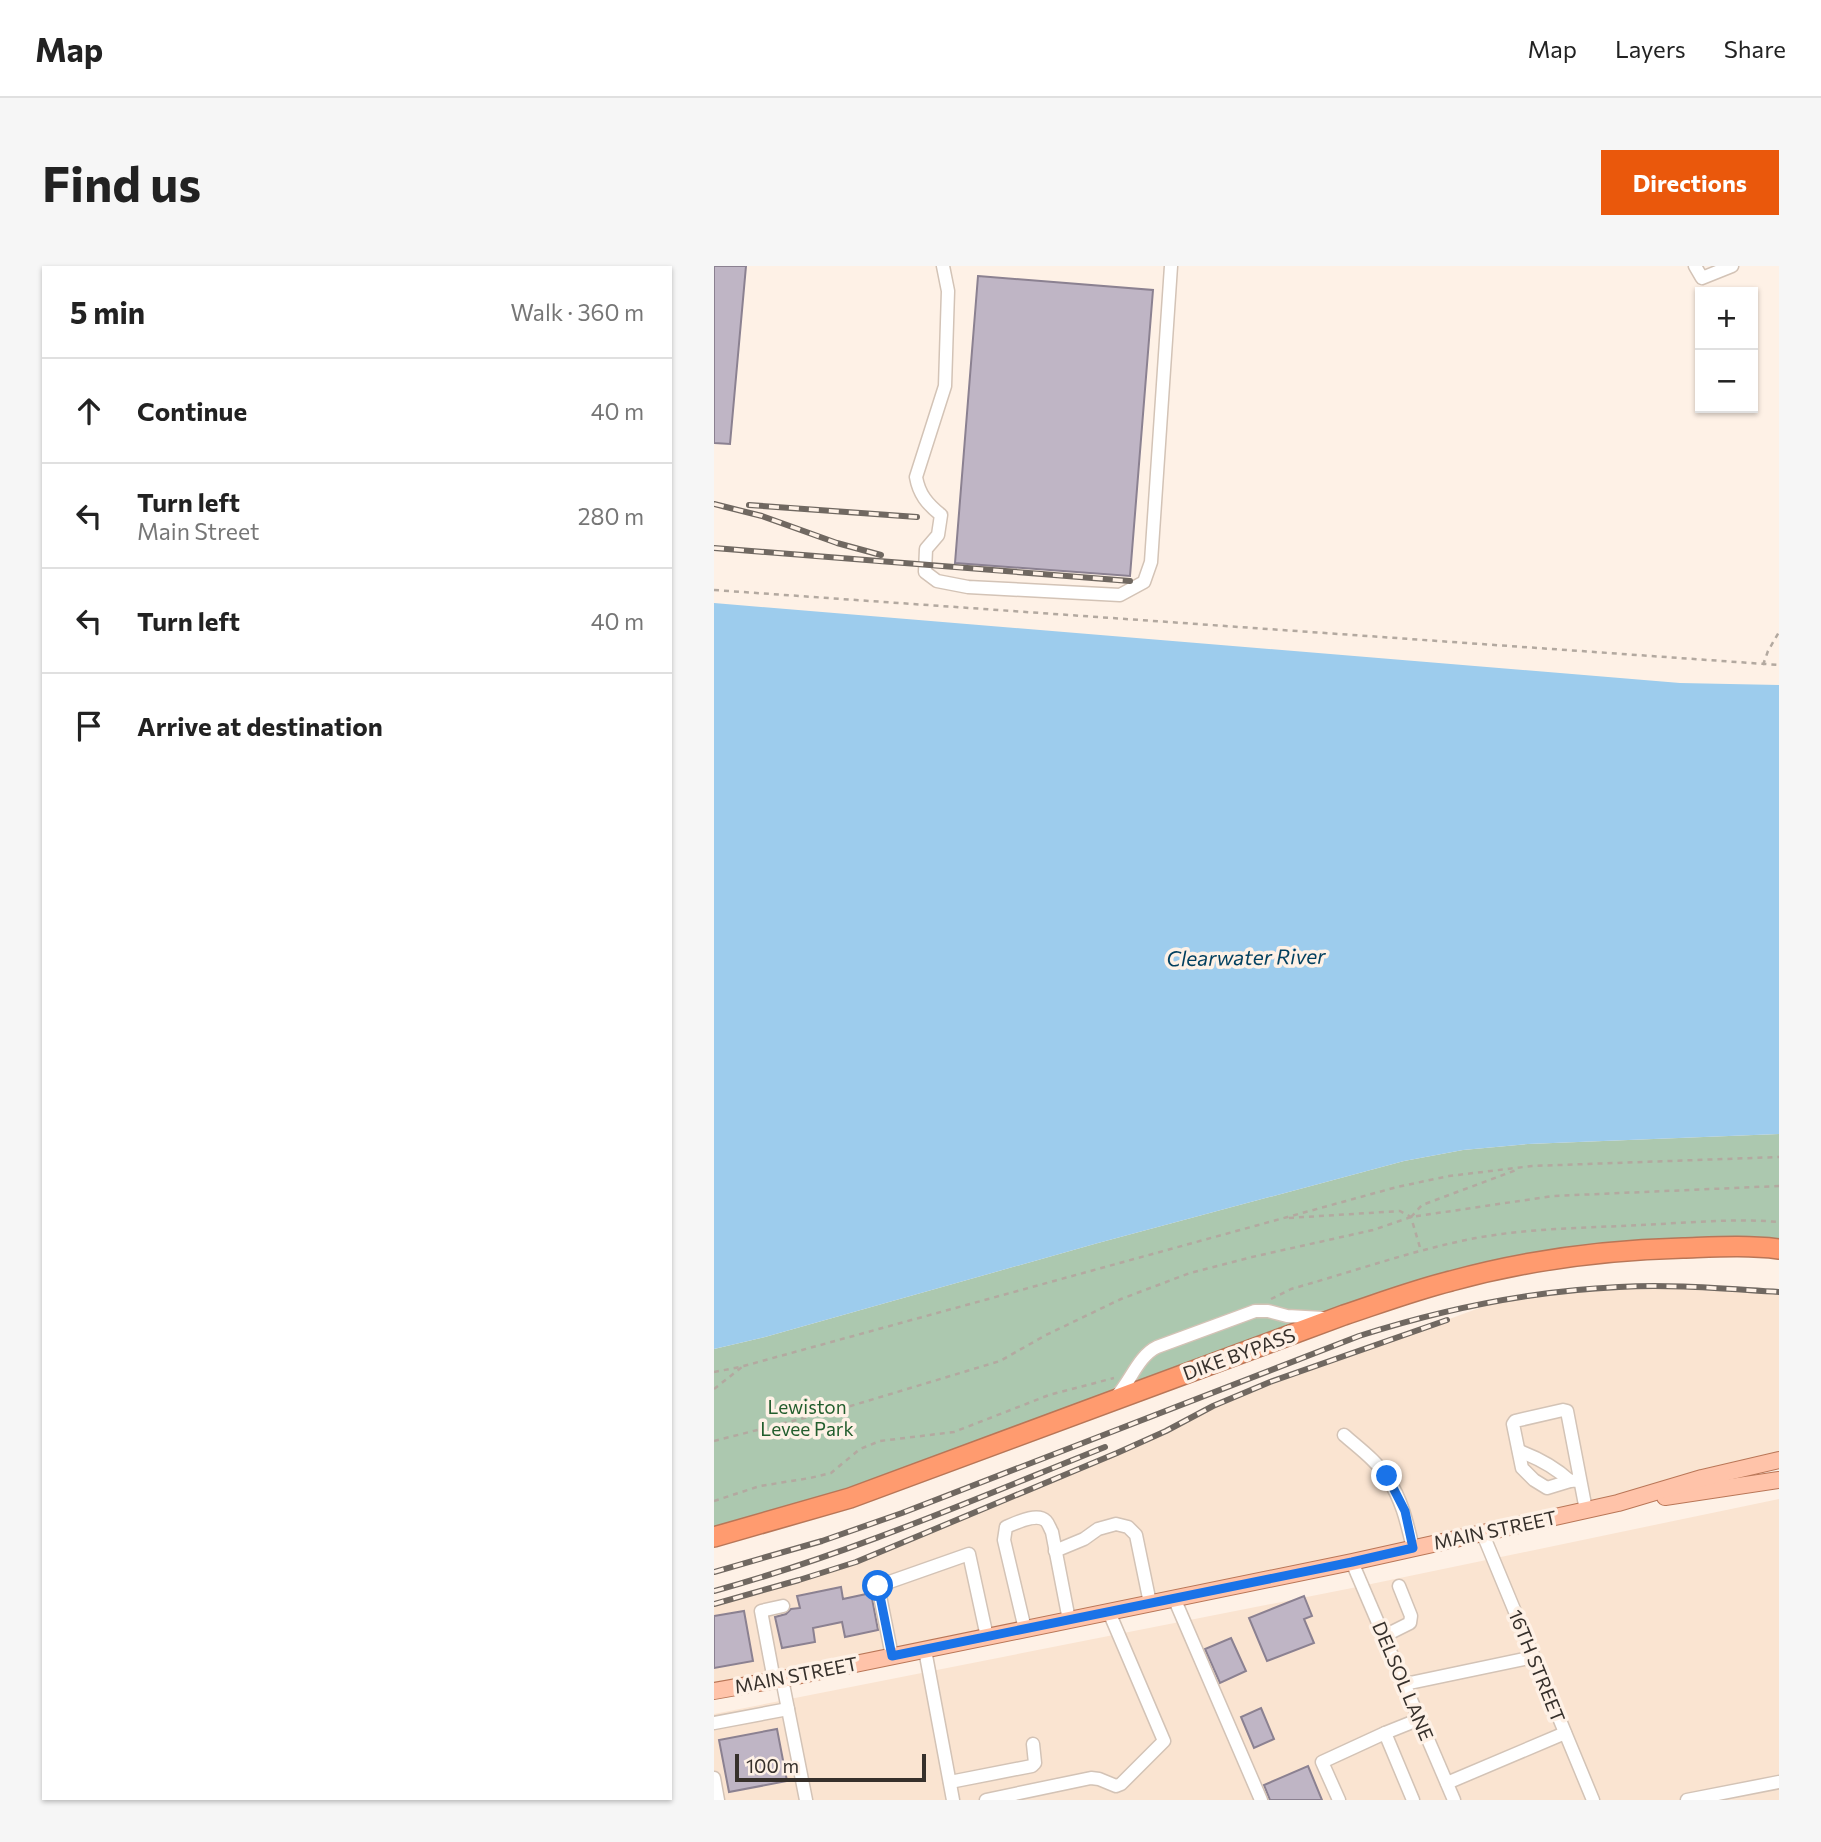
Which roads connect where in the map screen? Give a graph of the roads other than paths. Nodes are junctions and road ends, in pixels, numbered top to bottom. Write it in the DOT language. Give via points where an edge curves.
graph roads {
  1 [pos="943,266"];
  2 [pos="1171,266"];
  3 [pos="1695,266"];
  4 [pos="1732,266"];
  5 [pos="1779,1249"];
  6 [pos="1345,1315"];
  7 [pos="1110,1402"];
  8 [pos="1344,1435"];
  9 [pos="1519,1451"];
  10 [pos="1779,1460"];
  11 [pos="1575,1480"];
  12 [pos="1779,1480"];
  13 [pos="1618,1503"];
  14 [pos="1587,1510"];
  15 [pos="1482,1532"];
  16 [pos="714,1537"];
  17 [pos="1413,1548"];
  18 [pos="1055,1551"];
  19 [pos="1352,1562"];
  20 [pos="1399,1586"];
  21 [pos="1174,1598"];
  22 [pos="1150,1603"];
  23 [pos="783,1606"];
  24 [pos="1109,1612"];
  25 [pos="1069,1620"];
  26 [pos="1025,1629"];
  27 [pos="1384,1636"];
  28 [pos="987,1637"];
  29 [pos="925,1650"];
  30 [pos="892,1656"];
  31 [pos="1534,1657"];
  32 [pos="778,1680"];
  33 [pos="1405,1684"];
  34 [pos="714,1691"];
  35 [pos="788,1709"];
  36 [pos="1419,1719"];
  37 [pos="714,1723"];
  38 [pos="1385,1734"];
  39 [pos="1565,1734"];
  40 [pos="1033,1744"];
  41 [pos="714,1779"];
  42 [pos="950,1782"];
  43 [pos="1779,1782"];
  44 [pos="1447,1783"];
  45 [pos="1719,1797"];
  46 [pos="718,1800"];
  47 [pos="806,1800"];
  48 [pos="953,1800"];
  49 [pos="986,1800"];
  50 [pos="1261,1800"];
  51 [pos="1339,1800"];
  52 [pos="1413,1800"];
  53 [pos="1454,1800"];
  54 [pos="1593,1800"];
  55 [pos="1687,1800"];
  1 -- 2 [label="street" via="948,292 944,386 916,477 919,491 941,515 938,535 926,549 925,572 937,581 968,587 1119,595 1144,582 1151,562"];
  3 -- 4 [label="street" via="1702,278"];
  5 -- 6 [label="highway, DIKE BYPASS" via="1644,1249 1565,1257 1455,1280"];
  6 -- 7 [label="highway, DIKE BYPASS"];
  6 -- 7 [label="street" via="1310,1318 1248,1312 1152,1350"];
  7 -- 16 [label="highway, DIKE BYPASS" via="850,1498"];
  8 -- 17 [label="street" via="1387,1476 1405,1511"];
  9 -- 11 [label="street"];
  9 -- 11 [label="street" via="1522,1468 1547,1488"];
  9 -- 11 [label="street" via="1515,1421 1567,1411"];
  10 -- 13 [label="main road, MAIN STREET"];
  11 -- 14 [label="street"];
  12 -- 13 [label="main road, MAIN STREET"];
  13 -- 14 [label="main road, MAIN STREET"];
  14 -- 15 [label="main road, MAIN STREET"];
  15 -- 17 [label="main road, MAIN STREET"];
  15 -- 31 [label="street, 16TH STREET"];
  17 -- 19 [label="main road, MAIN STREET"];
  18 -- 22 [label="street" via="1116,1524 1128,1527 1136,1535"];
  18 -- 25 [label="street"];
  18 -- 26 [label="street" via="1046,1521 1038,1518 1006,1527 1004,1540"];
  19 -- 21 [label="main road, MAIN STREET"];
  19 -- 27 [label="street, DELSOL LANE"];
  20 -- 27 [label="street" via="1410,1623"];
  21 -- 22 [label="main road, MAIN STREET"];
  21 -- 50 [label="street"];
  22 -- 24 [label="main road, MAIN STREET"];
  23 -- 32 [label="street" via="761,1611"];
  24 -- 25 [label="main road, MAIN STREET"];
  24 -- 49 [label="street" via="1164,1741 1116,1786 1091,1778"];
  25 -- 26 [label="main road, MAIN STREET"];
  26 -- 28 [label="main road, MAIN STREET"];
  27 -- 33 [label="street, DELSOL LANE"];
  28 -- 29 [label="main road, MAIN STREET"];
  28 -- 30 [label="street" via="969,1554 878,1586"];
  29 -- 30 [label="main road, MAIN STREET"];
  29 -- 42 [label="street"];
  30 -- 32 [label="main road, MAIN STREET"];
  31 -- 33 [label="street"];
  31 -- 39 [label="street, 16TH STREET"];
  32 -- 34 [label="main road, MAIN STREET"];
  32 -- 35 [label="street"];
  33 -- 36 [label="street, DELSOL LANE"];
  35 -- 37 [label="street"];
  35 -- 47 [label="street"];
  36 -- 38 [label="street"];
  36 -- 44 [label="street, DELSOL LANE"];
  38 -- 51 [label="street" via="1322,1762"];
  38 -- 52 [label="street"];
  39 -- 44 [label="street"];
  39 -- 54 [label="street, 16TH STREET"];
  40 -- 42 [label="street" via="1035,1763 1031,1766"];
  41 -- 46 [label="street"];
  42 -- 48 [label="street"];
  43 -- 45 [label="street"];
  44 -- 53 [label="street, DELSOL LANE"];
  45 -- 55 [label="street"];
}
